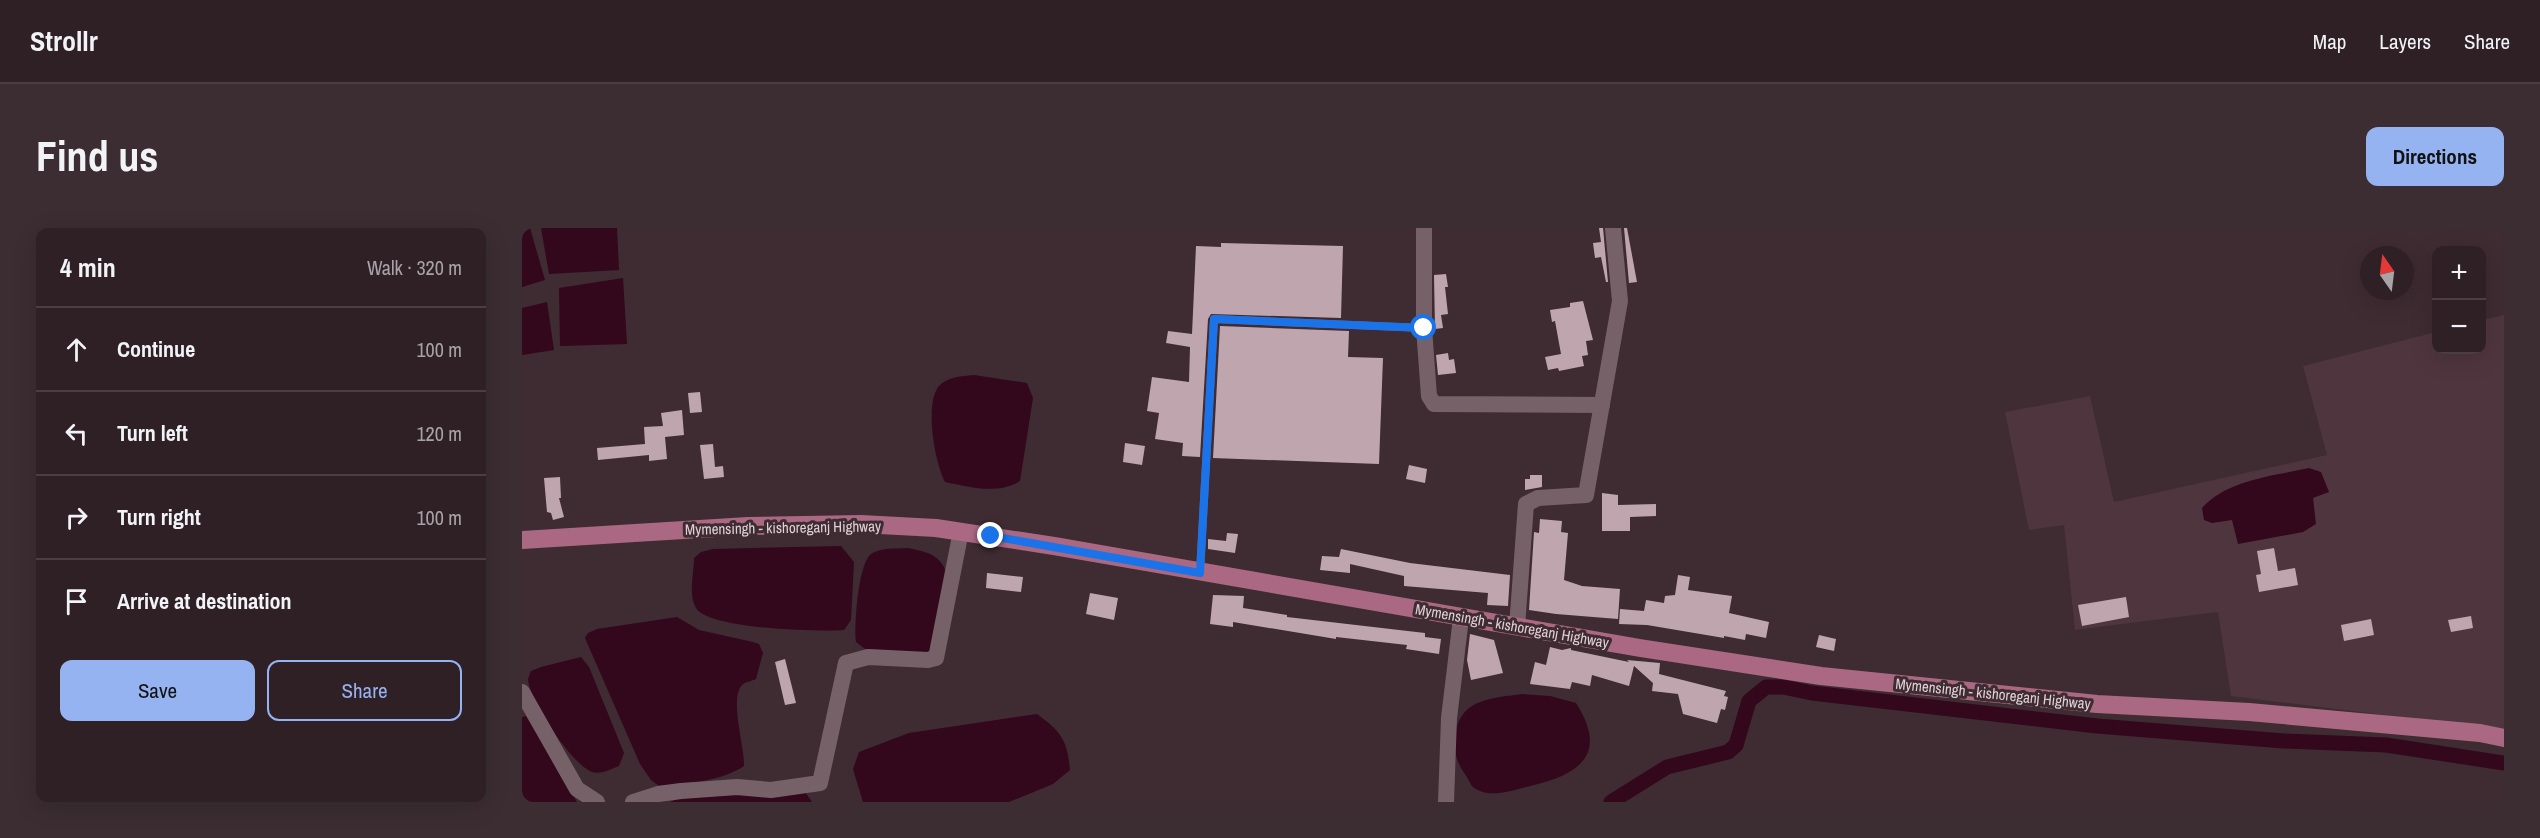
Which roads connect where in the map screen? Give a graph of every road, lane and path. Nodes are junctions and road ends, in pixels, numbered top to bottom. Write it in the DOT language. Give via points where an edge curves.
graph roads {
  1 [pos="1424,228"];
  2 [pos="1613,228"];
  3 [pos="1424,328"];
  4 [pos="1602,405"];
  5 [pos="961,531"];
  6 [pos="522,540"];
  7 [pos="1200,573"];
  8 [pos="1461,618"];
  9 [pos="1516,627"];
  10 [pos="522,692"];
  11 [pos="2504,738"];
  12 [pos="597,802"];
  13 [pos="633,802"];
  14 [pos="1446,802"];
  1 -- 3 [label="street"];
  2 -- 4 [label="street" via="1620,302"];
  3 -- 4 [label="street" via="1429,396 1434,404"];
  3 -- 7 [label="lane" via="1214,319"];
  4 -- 9 [label="street" via="1586,495 1538,498 1526,504"];
  5 -- 6 [label="main road, Mymensingh - kishoreganj Highway" via="861,524 748,526"];
  5 -- 7 [label="main road, Mymensingh - kishoreganj Highway"];
  5 -- 13 [label="street" via="936,658 868,657 846,663 820,783 771,790 690,790"];
  7 -- 8 [label="main road, Mymensingh - kishoreganj Highway"];
  8 -- 9 [label="main road, Mymensingh - kishoreganj Highway"];
  8 -- 14 [label="street" via="1449,718"];
  9 -- 11 [label="main road, Mymensingh - kishoreganj Highway" via="1821,676"];
  10 -- 12 [label="street" via="577,789"];
}
